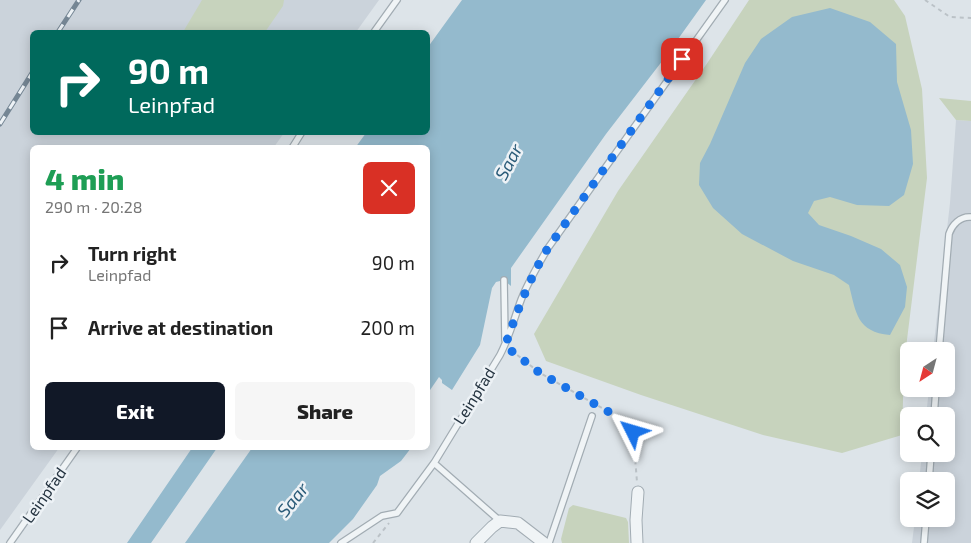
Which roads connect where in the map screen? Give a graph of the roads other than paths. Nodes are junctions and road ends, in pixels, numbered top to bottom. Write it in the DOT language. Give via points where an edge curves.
graph roads {
  1 [pos="397,0"];
  2 [pos="725,0"];
  3 [pos="375,30"];
  4 [pos="971,217"];
  5 [pos="504,280"];
  6 [pos="940,342"];
  7 [pos="505,346"];
  8 [pos="592,416"];
  9 [pos="76,450"];
  10 [pos="434,463"];
  11 [pos="638,492"];
  12 [pos="500,521"];
  13 [pos="925,527"];
  14 [pos="10,543"];
  15 [pos="341,543"];
  16 [pos="476,543"];
  17 [pos="544,543"];
  18 [pos="550,543"];
  19 [pos="637,543"];
  20 [pos="924,543"];
  1 -- 3 [label="lane"];
  2 -- 7 [label="lane, Leinpfad" via="548,248 521,300"];
  4 -- 6 [label="lane" via="966,216 955,223 948,234"];
  5 -- 7 [label="lane"];
  7 -- 10 [label="lane, Leinpfad"];
  8 -- 18 [label="lane"];
  9 -- 14 [label="lane, Leinpfad"];
  10 -- 12 [label="lane"];
  10 -- 15 [label="lane, Leinpfad" via="397,513 382,516"];
  11 -- 19 [label="street"];
  12 -- 16 [label="street"];
  12 -- 17 [label="street" via="518,523"];
  13 -- 20 [label="lane"];
}
